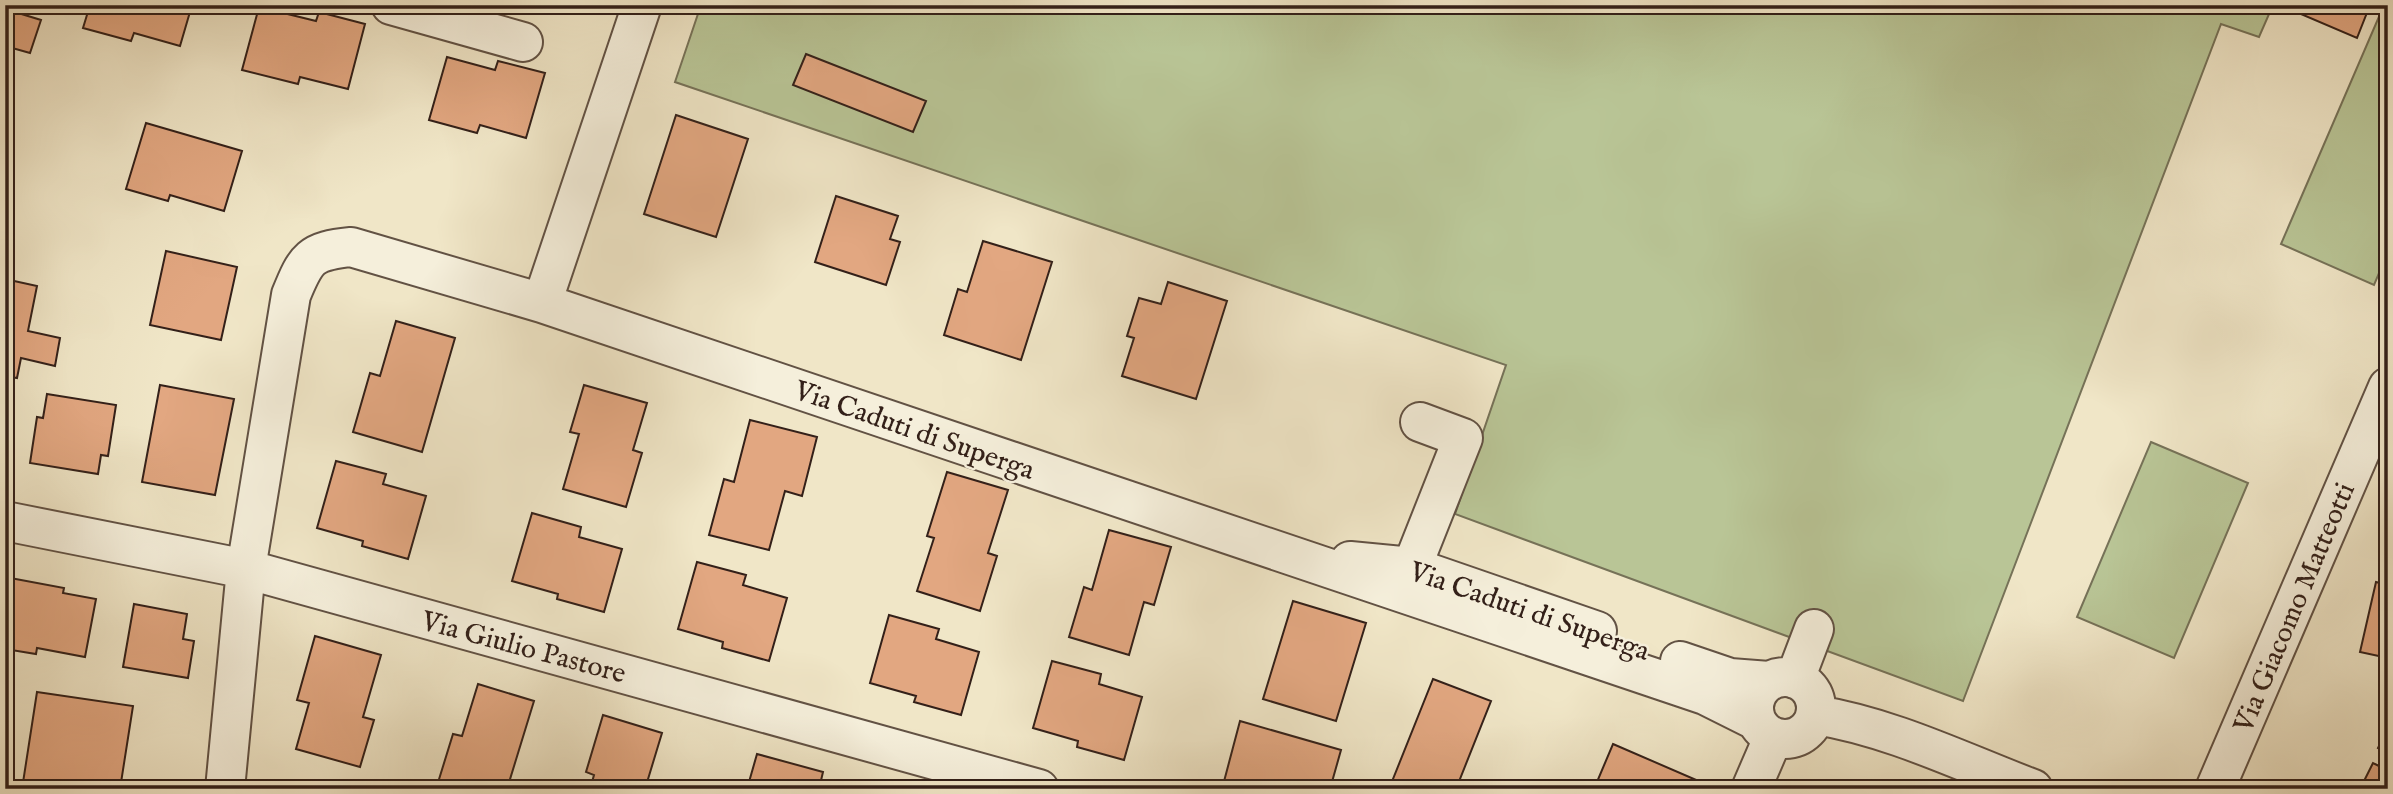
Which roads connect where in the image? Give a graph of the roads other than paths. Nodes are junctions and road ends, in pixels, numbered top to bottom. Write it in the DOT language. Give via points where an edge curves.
graph roads {
  1 [pos="391,5"];
  2 [pos="642,5"];
  3 [pos="523,42"];
  4 [pos="542,303"];
  5 [pos="2388,387"];
  6 [pos="1420,422"];
  7 [pos="5,521"];
  8 [pos="246,569"];
  9 [pos="1407,580"];
  10 [pos="1814,629"];
  11 [pos="1782,680"];
  12 [pos="1816,715"];
  13 [pos="1764,729"];
  14 [pos="1027,787"];
  15 [pos="225,789"];
  16 [pos="1751,789"];
  17 [pos="2033,789"];
  18 [pos="2215,789"];
  1 -- 3 [label="street"];
  2 -- 4 [label="street"];
  4 -- 8 [label="street, Via Caduti di Superga" via="351,247 312,255 291,295"];
  4 -- 9 [label="street, Via Caduti di Superga" via="1289,555"];
  5 -- 18 [label="street, Via Giacomo Matteotti"];
  6 -- 9 [label="street" via="1463,438"];
  7 -- 8 [label="street, Via Giulio Pastore"];
  8 -- 14 [label="street, Via Giulio Pastore"];
  8 -- 15 [label="street"];
  9 -- 11 [label="street, Via Caduti di Superga" via="1730,678"];
  9 -- 13 [label="street, Via Caduti di Superga" via="1705,695"];
  10 -- 11 [label="street"];
  11 -- 12 [label="street" via="1807,686"];
  11 -- 13 [label="street" via="1762,687 1754,702"];
  12 -- 13 [label="street" via="1800,736 1791,739"];
  12 -- 17 [label="street" via="1877,729"];
  13 -- 16 [label="street"];
}
